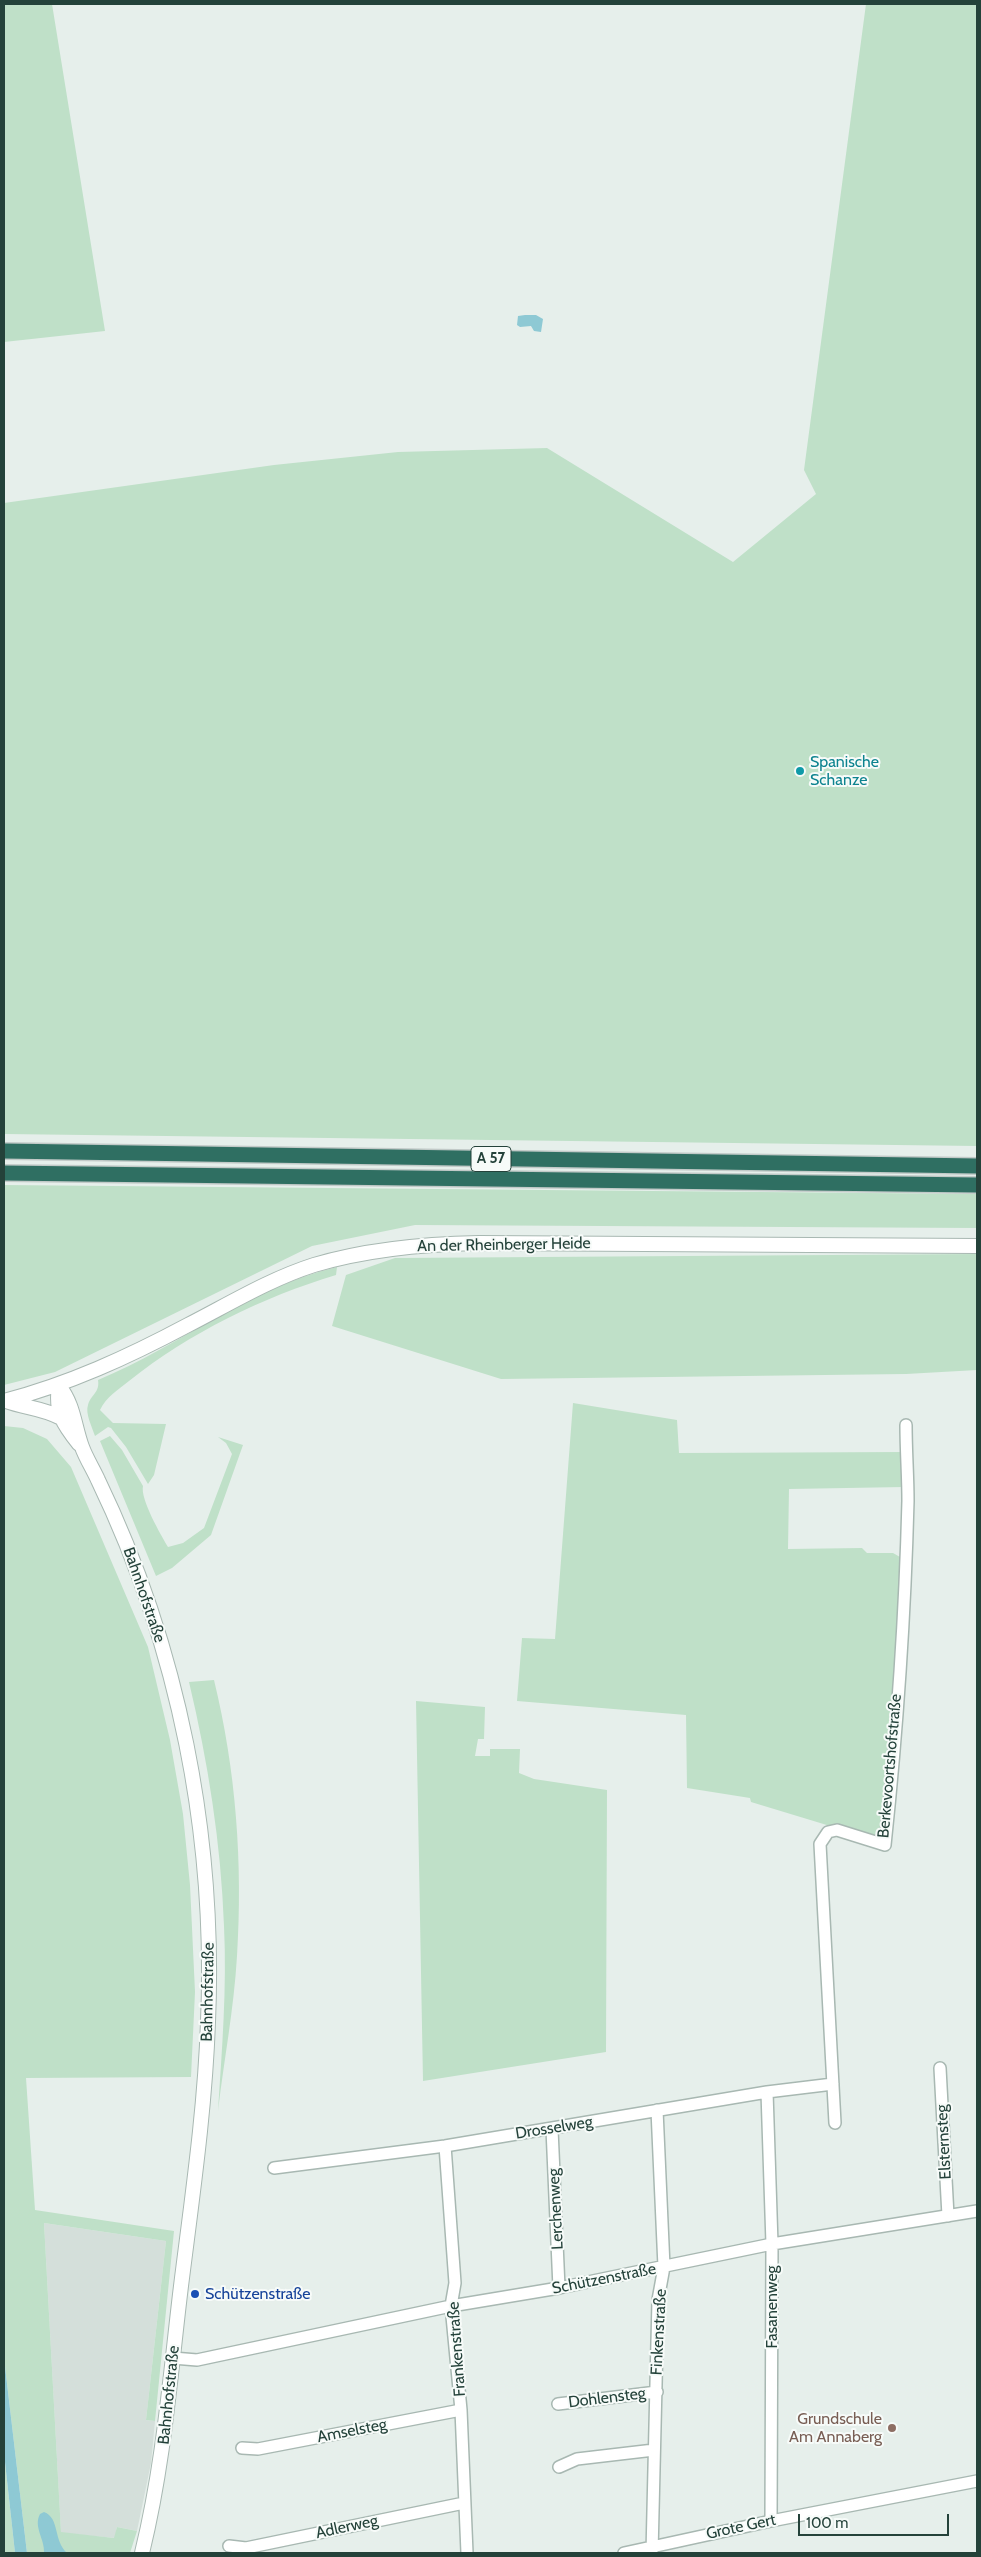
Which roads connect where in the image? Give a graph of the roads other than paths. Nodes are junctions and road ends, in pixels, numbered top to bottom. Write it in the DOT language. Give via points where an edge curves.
graph roads {
  1 [pos="4,1151"];
  2 [pos="977,1166"];
  3 [pos="4,1173"];
  4 [pos="977,1185"];
  5 [pos="977,1246"];
  6 [pos="59,1386"];
  7 [pos="5,1401"];
  8 [pos="61,1418"];
  9 [pos="906,1426"];
  10 [pos="82,1447"];
  11 [pos="940,2068"];
  12 [pos="833,2084"];
  13 [pos="767,2092"];
  14 [pos="657,2110"];
  15 [pos="835,2123"];
  16 [pos="552,2129"];
  17 [pos="445,2146"];
  18 [pos="274,2168"];
  19 [pos="977,2211"];
  20 [pos="948,2216"];
  21 [pos="772,2244"];
  22 [pos="664,2267"];
  23 [pos="560,2288"];
  24 [pos="452,2306"];
  25 [pos="173,2358"];
  26 [pos="657,2392"];
  27 [pos="558,2404"];
  28 [pos="461,2410"];
  29 [pos="242,2448"];
  30 [pos="654,2450"];
  31 [pos="559,2467"];
  32 [pos="977,2481"];
  33 [pos="464,2503"];
  34 [pos="771,2521"];
  35 [pos="229,2546"];
  36 [pos="652,2550"];
  37 [pos="142,2553"];
  38 [pos="468,2553"];
  39 [pos="624,2553"];
  1 -- 2 [label="highway, A 57"];
  3 -- 4 [label="highway, A 57"];
  5 -- 6 [label="street, An der Rheinberger Heide" via="419,1244 314,1266 275,1280 155,1342"];
  6 -- 7 [label="street, An der Rheinberger Heide"];
  6 -- 8 [label="street, Bahnhofstraße" via="57,1402"];
  6 -- 10 [label="street, Bahnhofstraße" via="72,1407"];
  7 -- 8 [label="street" via="36,1407"];
  8 -- 10 [label="street, Bahnhofstraße"];
  9 -- 12 [label="street, Berkevoortshofstraße" via="906,1544 885,1846 837,1830 828,1832 820,1844"];
  10 -- 25 [label="street, Bahnhofstraße" via="144,1590 170,1673 191,1769 206,1883 209,1973 205,2075"];
  11 -- 20 [label="street, Elsternsteg"];
  12 -- 13 [label="street, Drosselweg"];
  12 -- 15 [label="street, Berkevoortshofstraße"];
  13 -- 14 [label="street, Drosselweg"];
  13 -- 21 [label="street, Fasanenweg"];
  14 -- 16 [label="street, Drosselweg"];
  14 -- 22 [label="street, Finkenstraße"];
  16 -- 17 [label="street, Drosselweg"];
  16 -- 23 [label="street, Lerchenweg"];
  17 -- 18 [label="street, Drosselweg"];
  17 -- 24 [label="street, Frankenstraße" via="455,2283"];
  19 -- 20 [label="street, Schützenstraße"];
  20 -- 21 [label="street, Schützenstraße"];
  21 -- 22 [label="street, Schützenstraße"];
  21 -- 34 [label="street, Fasanenweg"];
  22 -- 23 [label="street, Schützenstraße"];
  22 -- 26 [label="street, Finkenstraße" via="658,2300"];
  23 -- 24 [label="street, Schützenstraße"];
  24 -- 25 [label="street, Schützenstraße" via="197,2360"];
  24 -- 28 [label="street, Frankenstraße"];
  25 -- 37 [label="street, Bahnhofstraße" via="162,2459"];
  26 -- 27 [label="street, Dohlensteg"];
  26 -- 30 [label="street, Finkenstraße"];
  28 -- 29 [label="street, Amselsteg" via="258,2448"];
  28 -- 33 [label="street, Frankenstraße"];
  30 -- 31 [label="street" via="577,2459"];
  30 -- 36 [label="street, Finkenstraße"];
  32 -- 34 [label="street, Grote Gert"];
  33 -- 35 [label="street, Adlerweg" via="246,2548"];
  33 -- 38 [label="street, Frankenstraße"];
  34 -- 36 [label="street, Grote Gert"];
  36 -- 39 [label="street, Grote Gert"];
}
